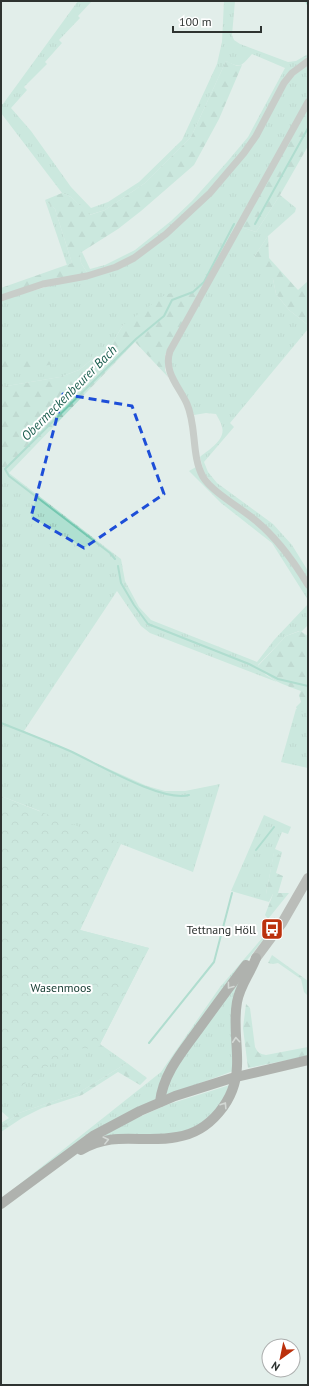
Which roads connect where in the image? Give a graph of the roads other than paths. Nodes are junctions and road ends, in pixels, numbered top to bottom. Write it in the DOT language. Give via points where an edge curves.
graph roads {
  1 [pos="308,60"];
  2 [pos="308,102"];
  3 [pos="1,298"];
  4 [pos="308,585"];
  5 [pos="308,878"];
  6 [pos="256,958"];
  7 [pos="308,1060"];
  8 [pos="160,1102"];
  9 [pos="70,1152"];
  10 [pos="1,1204"];
  1 -- 3 [label="street" via="284,83 256,136 231,169 193,210 160,238 134,258 109,270 43,284"];
  2 -- 4 [label="street" via="170,351 168,364 192,415 197,458 203,478 213,489 274,537"];
  5 -- 6 [label="main road" via="282,922"];
  6 -- 8 [label="main road, one-way" via="249,962 232,983 171,1068 163,1086"];
  9 -- 6 [label="main road, one-way" via="77,1153 92,1144 117,1138 178,1137 199,1129 217,1115 230,1095 236,1079 237,1001 240,988"];
  7 -- 8 [label="main road" via="206,1086"];
  8 -- 9 [label="main road" via="113,1124"];
  9 -- 10 [label="main road"];
}
